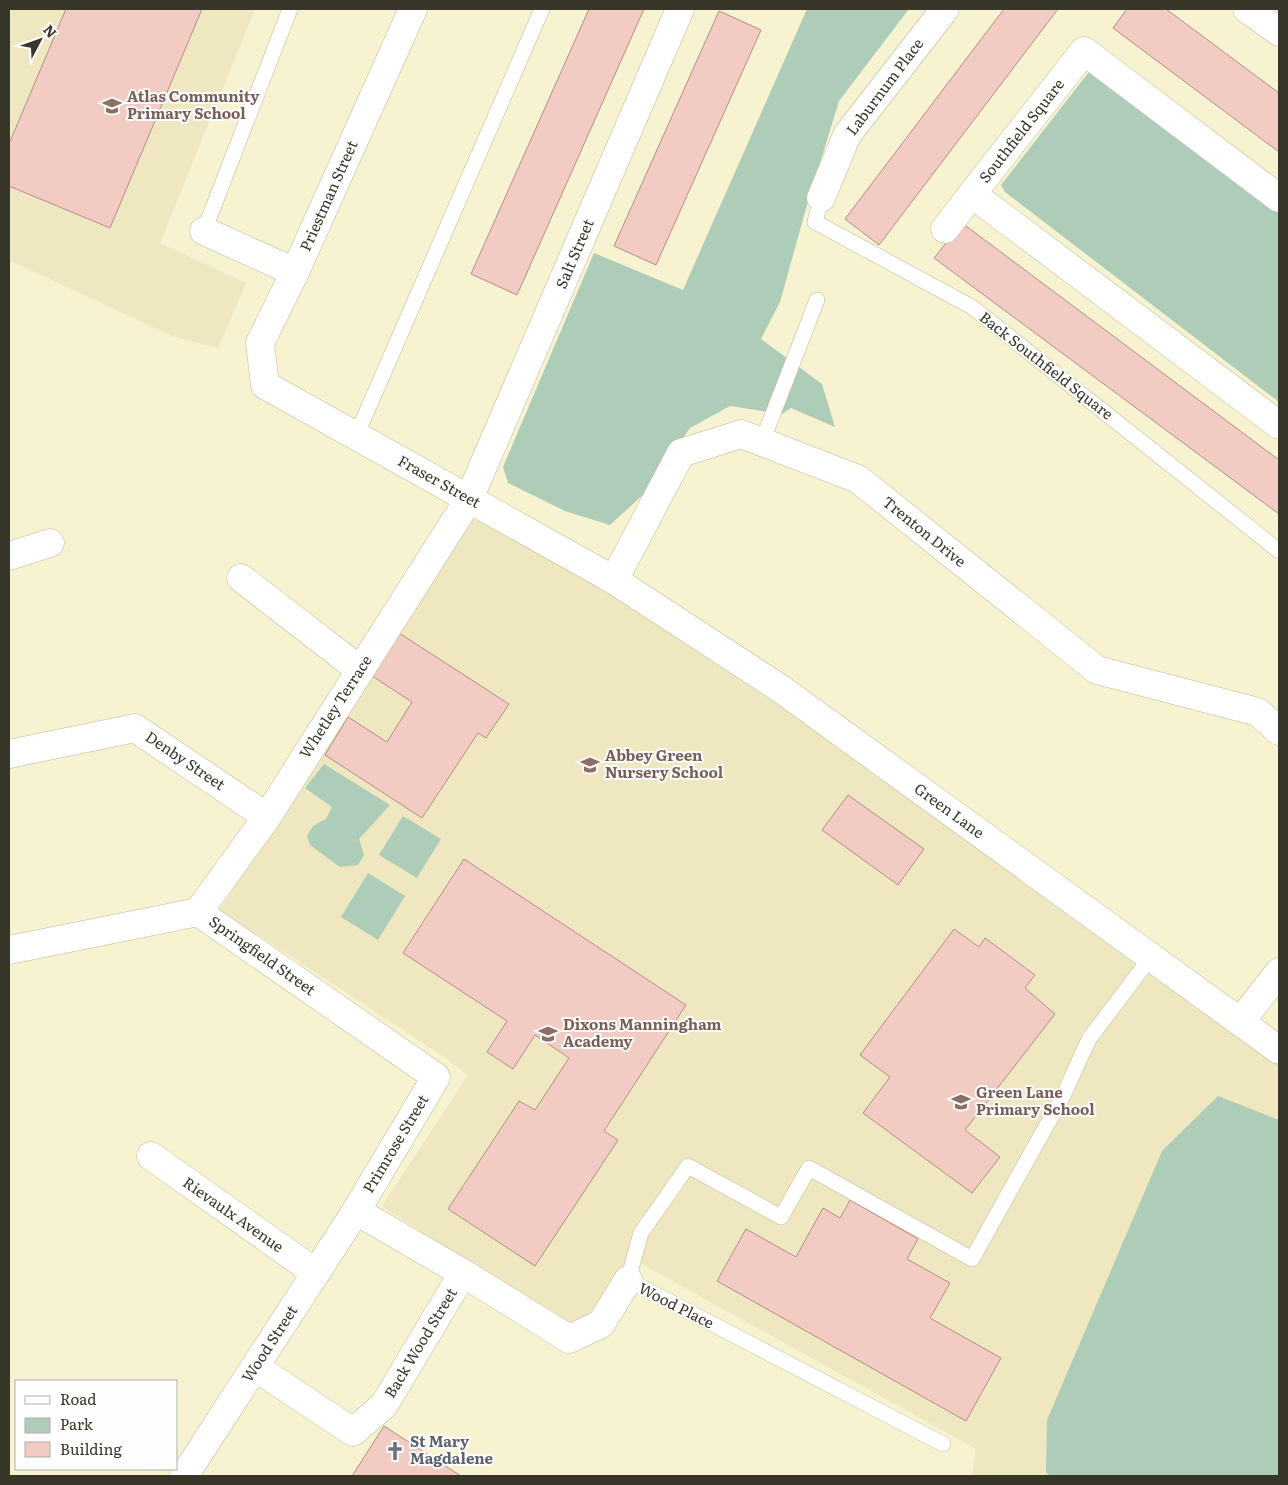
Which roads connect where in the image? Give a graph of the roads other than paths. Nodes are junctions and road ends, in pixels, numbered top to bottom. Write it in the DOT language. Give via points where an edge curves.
graph roads {
  1 [pos="290,9"];
  2 [pos="413,9"];
  3 [pos="542,9"];
  4 [pos="680,9"];
  5 [pos="945,9"];
  6 [pos="1248,9"];
  7 [pos="1279,32"];
  8 [pos="972,194"];
  9 [pos="821,198"];
  10 [pos="1279,198"];
  11 [pos="945,229"];
  12 [pos="204,231"];
  13 [pos="294,272"];
  14 [pos="817,300"];
  15 [pos="265,385"];
  16 [pos="1279,425"];
  17 [pos="356,436"];
  18 [pos="762,442"];
  19 [pos="470,499"];
  20 [pos="50,543"];
  21 [pos="1279,551"];
  22 [pos="9,556"];
  23 [pos="241,578"];
  24 [pos="614,580"];
  25 [pos="360,670"];
  26 [pos="1279,731"];
  27 [pos="9,754"];
  28 [pos="266,816"];
  29 [pos="198,912"];
  30 [pos="9,950"];
  31 [pos="1151,957"];
  32 [pos="1279,972"];
  33 [pos="1240,1022"];
  34 [pos="1279,1050"];
  35 [pos="436,1077"];
  36 [pos="151,1156"];
  37 [pos="356,1211"];
  38 [pos="316,1273"];
  39 [pos="463,1273"];
  40 [pos="628,1280"];
  41 [pos="255,1367"];
  42 [pos="943,1444"];
  43 [pos="184,1476"];
  1 -- 12 [label="lane"];
  2 -- 13 [label="street, Priestman Street"];
  3 -- 17 [label="lane"];
  4 -- 19 [label="street, Salt Street"];
  5 -- 9 [label="street, Laburnum Place" via="847,135"];
  6 -- 7 [label="street"];
  8 -- 10 [label="street, Southfield Square" via="1084,51"];
  8 -- 11 [label="street"];
  8 -- 16 [label="street, Southfield Square"];
  9 -- 21 [label="lane, Back Southfield Square" via="815,222 972,307"];
  12 -- 13 [label="street"];
  13 -- 15 [label="street, Priestman Street" via="260,343"];
  14 -- 18 [label="lane"];
  15 -- 17 [label="street, Fraser Street"];
  17 -- 19 [label="street, Fraser Street"];
  18 -- 24 [label="street, Trenton Drive" via="741,434 681,453"];
  18 -- 26 [label="street, Trenton Drive" via="858,479 1097,670 1258,712"];
  19 -- 24 [label="street, Fraser Street"];
  19 -- 25 [label="street, Whetley Terrace"];
  20 -- 22 [label="street"];
  23 -- 25 [label="street"];
  24 -- 31 [label="street, Green Lane" via="781,689"];
  25 -- 28 [label="street, Whetley Terrace"];
  27 -- 28 [label="street, Denby Street" via="135,728"];
  28 -- 29 [label="street, Whetley Terrace"];
  29 -- 30 [label="street, Springfield Street"];
  29 -- 35 [label="street, Springfield Street"];
  31 -- 33 [label="street, Green Lane"];
  31 -- 40 [label="lane" via="1089,1039 1063,1096 972,1259 809,1168 782,1217 688,1166 642,1233"];
  32 -- 33 [label="street"];
  33 -- 34 [label="street, Green Lane"];
  35 -- 37 [label="street, Primrose Street"];
  36 -- 38 [label="street, Rievaulx Avenue"];
  37 -- 38 [label="street, Wood Street"];
  37 -- 39 [label="street, Wood Place"];
  38 -- 41 [label="street, Wood Street"];
  39 -- 40 [label="street, Wood Place" via="569,1339 601,1324"];
  39 -- 41 [label="street, Back Wood Street" via="384,1405 353,1432"];
  40 -- 42 [label="lane, Wood Place"];
  41 -- 43 [label="street, Wood Street"];
}
